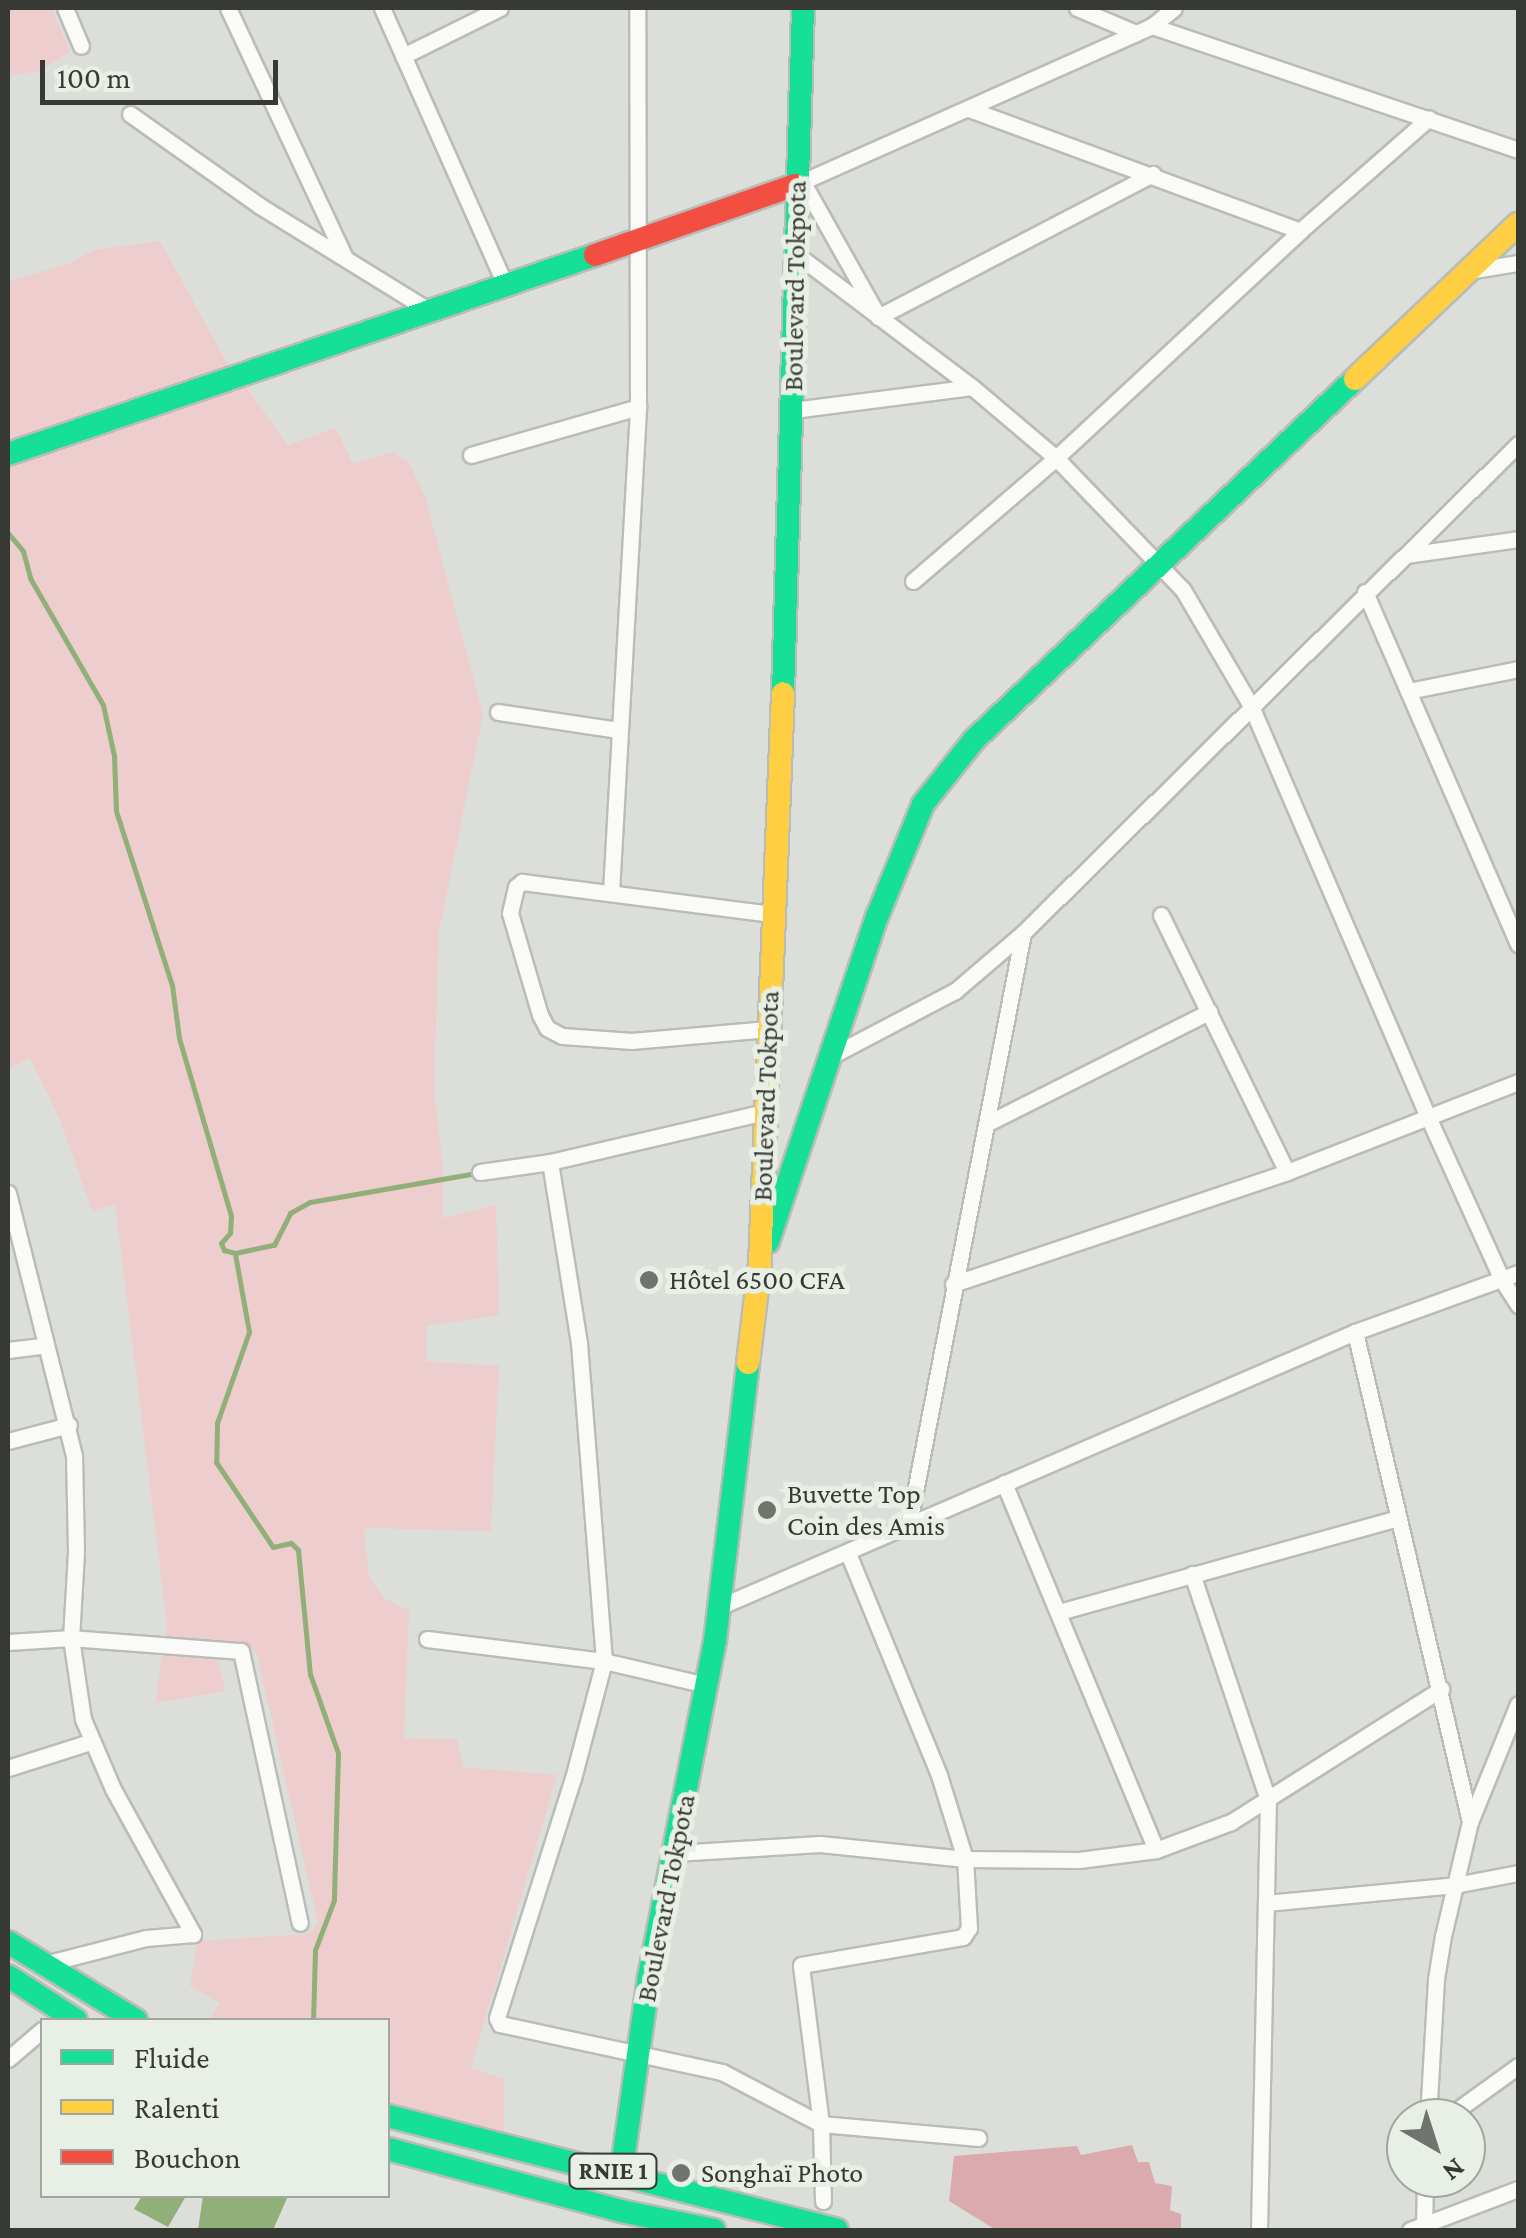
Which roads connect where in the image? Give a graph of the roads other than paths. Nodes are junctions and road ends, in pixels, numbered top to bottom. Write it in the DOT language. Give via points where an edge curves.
graph roads {
  1 [pos="65,8"];
  2 [pos="228,8"];
  3 [pos="382,8"];
  4 [pos="500,8"];
  5 [pos="637,8"];
  6 [pos="804,8"];
  7 [pos="1076,8"];
  8 [pos="1174,8"];
  9 [pos="1144,29"];
  10 [pos="81,46"];
  11 [pos="403,56"];
  12 [pos="969,109"];
  13 [pos="130,114"];
  14 [pos="1429,118"];
  15 [pos="1518,150"];
  16 [pos="1153,174"];
  17 [pos="799,183"];
  18 [pos="1518,224"];
  19 [pos="1300,231"];
  20 [pos="638,241"];
  21 [pos="796,254"];
  22 [pos="345,258"];
  23 [pos="1518,263"];
  24 [pos="1468,271"];
  25 [pos="506,286"];
  26 [pos="433,312"];
  27 [pos="878,317"];
  28 [pos="972,387"];
  29 [pos="638,407"];
  30 [pos="793,410"];
  31 [pos="1518,444"];
  32 [pos="8,454"];
  33 [pos="471,455"];
  34 [pos="1056,458"];
  35 [pos="1518,539"];
  36 [pos="1406,555"];
  37 [pos="1161,563"];
  38 [pos="913,581"];
  39 [pos="1365,592"];
  40 [pos="1518,669"];
  41 [pos="1408,691"];
  42 [pos="1250,706"];
  43 [pos="498,712"];
  44 [pos="618,730"];
  45 [pos="611,892"];
  46 [pos="772,914"];
  47 [pos="1161,915"];
  48 [pos="1022,933"];
  49 [pos="1518,944"];
  50 [pos="1209,1012"];
  51 [pos="768,1028"];
  52 [pos="831,1056"];
  53 [pos="1518,1082"];
  54 [pos="765,1112"];
  55 [pos="1429,1119"];
  56 [pos="986,1124"];
  57 [pos="550,1162"];
  58 [pos="480,1172"];
  59 [pos="1287,1172"];
  60 [pos="8,1193"];
  61 [pos="12,1245"];
  62 [pos="760,1264"];
  63 [pos="1518,1273"];
  64 [pos="1502,1280"];
  65 [pos="954,1284"];
  66 [pos="1518,1305"];
  67 [pos="1356,1332"];
  68 [pos="46,1345"];
  69 [pos="8,1350"];
  70 [pos="69,1425"];
  71 [pos="8,1441"];
  72 [pos="1004,1482"];
  73 [pos="1397,1518"];
  74 [pos="908,1528"];
  75 [pos="848,1553"];
  76 [pos="1192,1574"];
  77 [pos="720,1606"];
  78 [pos="1059,1612"];
  79 [pos="71,1638"];
  80 [pos="427,1639"];
  81 [pos="8,1642"];
  82 [pos="604,1660"];
  83 [pos="706,1685"];
  84 [pos="1441,1689"];
  85 [pos="1518,1704"];
  86 [pos="90,1742"];
  87 [pos="8,1768"];
  88 [pos="1268,1800"];
  89 [pos="1470,1822"];
  90 [pos="1156,1850"];
  91 [pos="676,1853"];
  92 [pos="965,1859"];
  93 [pos="1518,1873"];
  94 [pos="1455,1884"];
  95 [pos="1266,1903"];
  96 [pos="300,1923"];
  97 [pos="8,1942"];
  98 [pos="44,1964"];
  99 [pos="8,1976"];
  100 [pos="65,2018"];
  101 [pos="133,2018"];
  102 [pos="40,2032"];
  103 [pos="636,2057"];
  104 [pos="8,2059"];
  105 [pos="1518,2066"];
  106 [pos="1429,2098"];
  107 [pos="1474,2098"];
  108 [pos="390,2116"];
  109 [pos="820,2124"];
  110 [pos="978,2138"];
  111 [pos="390,2150"];
  112 [pos="621,2174"];
  113 [pos="1518,2189"];
  114 [pos="1423,2198"];
  115 [pos="823,2201"];
  116 [pos="1420,2229"];
  117 [pos="714,2230"];
  118 [pos="837,2230"];
  119 [pos="1259,2230"];
  1 -- 10 [label="street"];
  2 -- 22 [label="street"];
  3 -- 11 [label="street"];
  4 -- 11 [label="street"];
  5 -- 20 [label="street"];
  6 -- 17 [label="main road, Boulevard Tokpota"];
  7 -- 9 [label="street"];
  8 -- 9 [label="street"];
  9 -- 12 [label="street"];
  9 -- 14 [label="street"];
  11 -- 25 [label="street"];
  12 -- 16 [label="street"];
  12 -- 17 [label="street"];
  13 -- 22 [label="street"];
  14 -- 15 [label="street"];
  14 -- 19 [label="street"];
  16 -- 19 [label="street"];
  16 -- 27 [label="street"];
  17 -- 20 [label="main road"];
  17 -- 21 [label="main road, Boulevard Tokpota"];
  17 -- 27 [label="street"];
  18 -- 24 [label="main road"];
  19 -- 34 [label="street"];
  20 -- 25 [label="main road"];
  20 -- 29 [label="street"];
  21 -- 27 [label="street"];
  21 -- 30 [label="main road, Boulevard Tokpota"];
  22 -- 26 [label="street"];
  23 -- 24 [label="street"];
  24 -- 37 [label="main road"];
  25 -- 26 [label="main road"];
  26 -- 32 [label="main road"];
  27 -- 28 [label="street"];
  28 -- 30 [label="street"];
  28 -- 34 [label="street"];
  29 -- 33 [label="street"];
  29 -- 44 [label="street"];
  30 -- 46 [label="main road, Boulevard Tokpota"];
  31 -- 36 [label="street"];
  34 -- 37 [label="street"];
  34 -- 38 [label="street"];
  35 -- 36 [label="street"];
  36 -- 39 [label="street"];
  37 -- 42 [label="street"];
  37 -- 52 [label="main road" via="974,740 923,804"];
  39 -- 41 [label="street"];
  39 -- 42 [label="street"];
  40 -- 41 [label="street"];
  41 -- 49 [label="street"];
  42 -- 48 [label="street"];
  42 -- 55 [label="street"];
  43 -- 44 [label="street"];
  44 -- 45 [label="street"];
  45 -- 46 [label="street"];
  45 -- 51 [label="street" via="516,886 514,937 546,1028 562,1036 632,1041"];
  46 -- 51 [label="main road, Boulevard Tokpota"];
  47 -- 50 [label="street"];
  48 -- 52 [label="street" via="956,991"];
  48 -- 56 [label="street"];
  50 -- 56 [label="street"];
  50 -- 59 [label="street"];
  51 -- 54 [label="main road, Boulevard Tokpota"];
  52 -- 62 [label="main road"];
  53 -- 55 [label="street"];
  54 -- 57 [label="street"];
  54 -- 62 [label="main road, Boulevard Tokpota"];
  55 -- 59 [label="street"];
  55 -- 64 [label="street"];
  56 -- 65 [label="street"];
  57 -- 58 [label="street"];
  57 -- 82 [label="street" via="579,1343"];
  59 -- 65 [label="street"];
  60 -- 61 [label="street"];
  61 -- 68 [label="street"];
  62 -- 77 [label="main road, Boulevard Tokpota"];
  63 -- 64 [label="street"];
  64 -- 66 [label="street"];
  64 -- 67 [label="street"];
  65 -- 74 [label="street"];
  67 -- 72 [label="street"];
  67 -- 73 [label="street"];
  68 -- 69 [label="street"];
  68 -- 70 [label="street"];
  70 -- 71 [label="street"];
  70 -- 79 [label="street" via="76,1503"];
  72 -- 74 [label="street"];
  72 -- 78 [label="street"];
  73 -- 76 [label="street"];
  73 -- 84 [label="street"];
  74 -- 75 [label="street"];
  75 -- 77 [label="street"];
  75 -- 92 [label="street" via="939,1775"];
  76 -- 78 [label="street"];
  76 -- 88 [label="street"];
  77 -- 83 [label="main road, Boulevard Tokpota"];
  78 -- 90 [label="street"];
  79 -- 81 [label="street"];
  79 -- 86 [label="street"];
  79 -- 96 [label="street" via="241,1651"];
  80 -- 82 [label="street"];
  82 -- 83 [label="street"];
  82 -- 103 [label="street" via="497,2018 505,2029"];
  83 -- 91 [label="main road, Boulevard Tokpota"];
  84 -- 88 [label="street"];
  84 -- 89 [label="street"];
  85 -- 89 [label="street"];
  86 -- 87 [label="street"];
  86 -- 98 [label="street" via="194,1934 146,1938"];
  88 -- 90 [label="street" via="1231,1822"];
  88 -- 95 [label="street"];
  89 -- 94 [label="street"];
  90 -- 92 [label="street" via="1079,1860"];
  91 -- 92 [label="street" via="808,1844"];
  91 -- 103 [label="main road, Boulevard Tokpota"];
  92 -- 109 [label="street" via="970,1928 963,1936 801,1965"];
  93 -- 94 [label="street"];
  94 -- 95 [label="street"];
  94 -- 106 [label="street" via="1436,1979"];
  95 -- 119 [label="street"];
  97 -- 98 [label="main road"];
  98 -- 101 [label="main road"];
  99 -- 100 [label="main road"];
  102 -- 104 [label="street"];
  103 -- 109 [label="street" via="722,2072"];
  103 -- 112 [label="main road, Boulevard Tokpota"];
  105 -- 107 [label="street"];
  108 -- 112 [label="main road, RNIE 1"];
  109 -- 110 [label="street"];
  109 -- 115 [label="street"];
  111 -- 117 [label="main road, RNIE 1"];
  112 -- 118 [label="main road, RNIE 1"];
  113 -- 116 [label="street"];
  114 -- 116 [label="street"];
}
